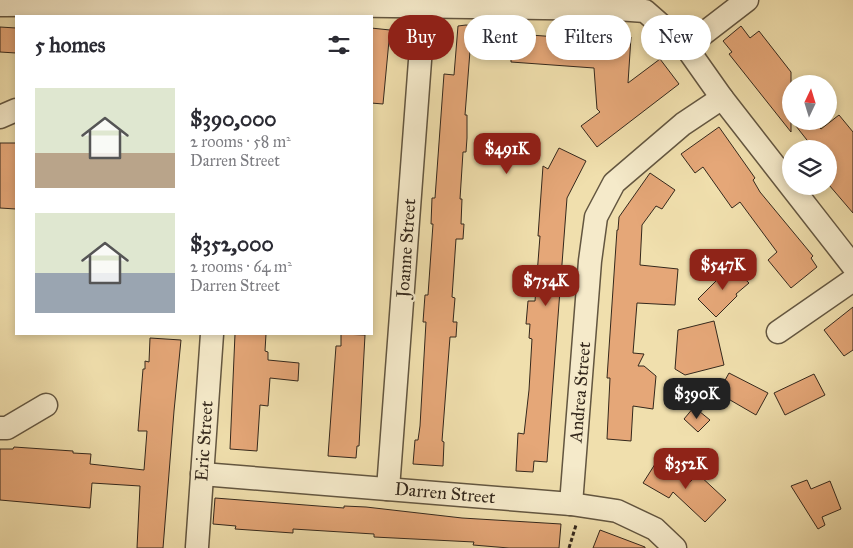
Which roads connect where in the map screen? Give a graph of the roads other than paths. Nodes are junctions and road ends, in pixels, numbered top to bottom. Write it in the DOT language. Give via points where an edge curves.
graph roads {
  1 [pos="747,0"];
  2 [pos="617,4"];
  3 [pos="0,5"];
  4 [pos="645,6"];
  5 [pos="424,7"];
  6 [pos="59,10"];
  7 [pos="237,10"];
  8 [pos="654,15"];
  9 [pos="711,28"];
  10 [pos="695,60"];
  11 [pos="722,98"];
  12 [pos="15,110"];
  13 [pos="0,117"];
  14 [pos="853,266"];
  15 [pos="853,280"];
  16 [pos="778,332"];
  17 [pos="212,335"];
  18 [pos="46,405"];
  19 [pos="0,428"];
  20 [pos="202,474"];
  21 [pos="388,488"];
  22 [pos="571,504"];
  23 [pos="196,548"];
  24 [pos="675,548"];
  1 -- 9 [label="street"];
  2 -- 4 [label="street"];
  2 -- 5 [label="street"];
  3 -- 6 [label="street"];
  4 -- 8 [label="street"];
  5 -- 7 [label="street"];
  5 -- 21 [label="street, Joanne Street"];
  6 -- 7 [label="street"];
  10 -- 11 [label="street"];
  11 -- 14 [label="street"];
  11 -- 22 [label="street, Andrea Street" via="684,124 614,183 596,217"];
  12 -- 13 [label="street"];
  15 -- 16 [label="street"];
  17 -- 20 [label="street, Eric Street"];
  18 -- 19 [label="street" via="7,428"];
  20 -- 21 [label="street, Darren Street"];
  20 -- 23 [label="street, Eric Street"];
  21 -- 22 [label="street, Darren Street"];
  22 -- 24 [label="street, Darren Street" via="617,511 655,529"];
}
